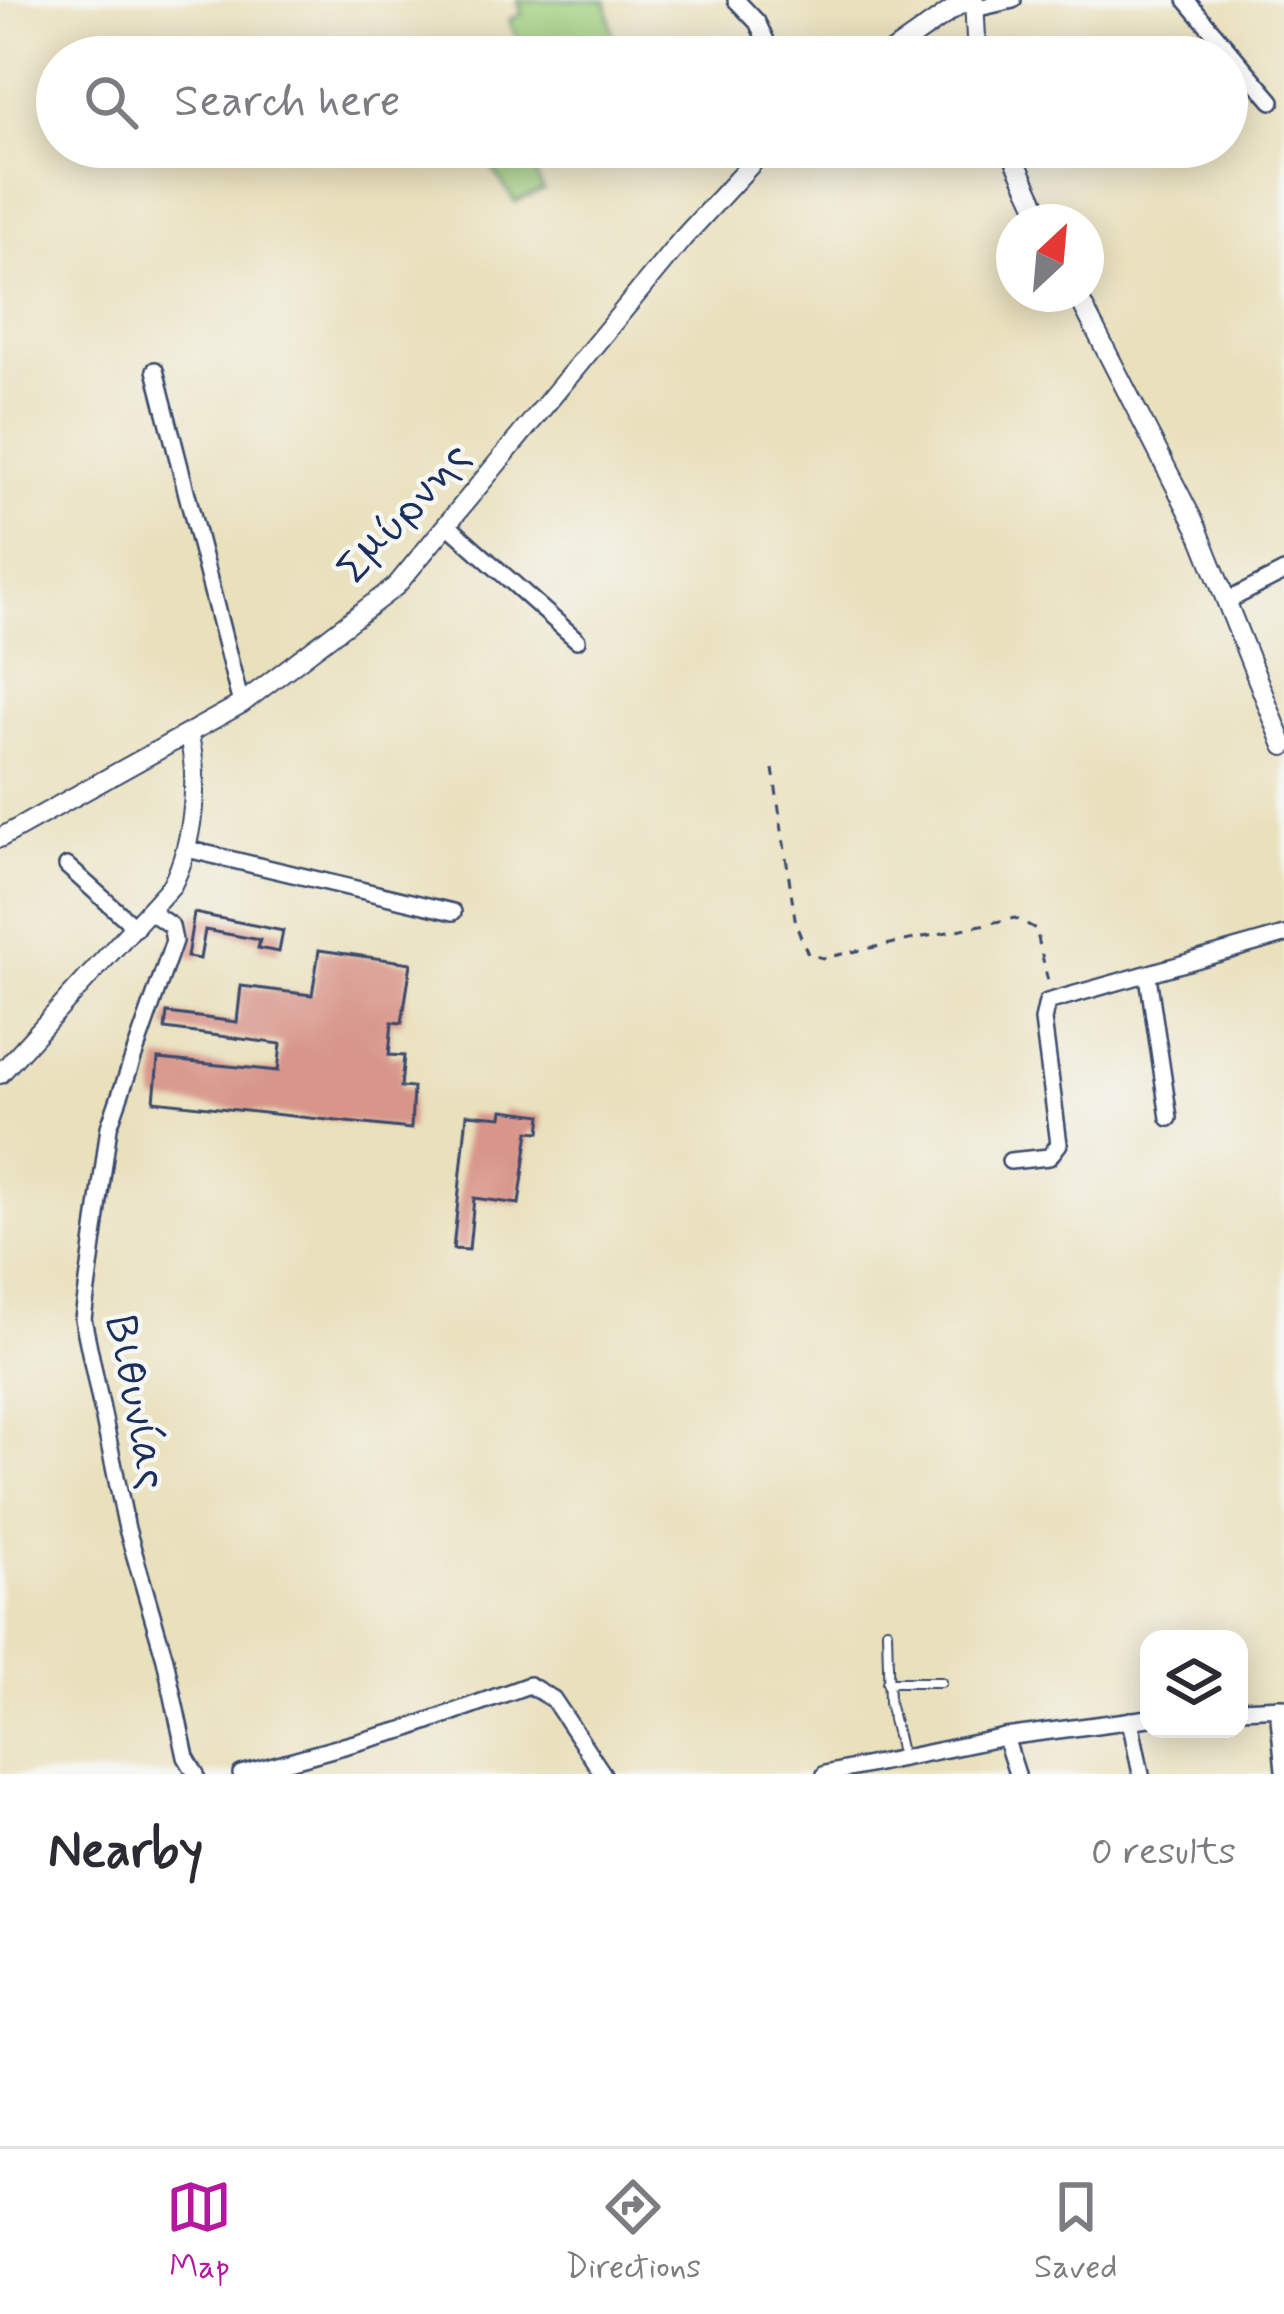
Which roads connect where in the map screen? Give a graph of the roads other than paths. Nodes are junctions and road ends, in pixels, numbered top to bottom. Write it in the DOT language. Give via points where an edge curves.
graph roads {
  1 [pos="736,0"];
  2 [pos="1013,0"];
  3 [pos="1186,0"];
  4 [pos="971,3"];
  5 [pos="764,36"];
  6 [pos="918,36"];
  7 [pos="975,36"];
  8 [pos="1217,36"];
  9 [pos="1248,72"];
  10 [pos="1272,100"];
  11 [pos="748,168"];
  12 [pos="1020,168"];
  13 [pos="1036,204"];
  14 [pos="1086,312"];
  15 [pos="155,370"];
  16 [pos="450,526"];
  17 [pos="1284,572"];
  18 [pos="1226,602"];
  19 [pos="577,640"];
  20 [pos="241,704"];
  21 [pos="189,736"];
  22 [pos="1284,746"];
  23 [pos="7,835"];
  24 [pos="187,849"];
  25 [pos="67,866"];
  26 [pos="151,912"];
  27 [pos="453,912"];
  28 [pos="136,928"];
  29 [pos="1284,935"];
  30 [pos="1148,976"];
  31 [pos="0,1074"];
  32 [pos="1169,1118"];
  33 [pos="1010,1161"];
  34 [pos="887,1630"];
  35 [pos="887,1682"];
  36 [pos="941,1682"];
  37 [pos="1281,1707"];
  38 [pos="1248,1709"];
  39 [pos="1140,1719"];
  40 [pos="1130,1720"];
  41 [pos="1005,1738"];
  42 [pos="902,1756"];
  43 [pos="1284,1772"];
  44 [pos="196,1774"];
  45 [pos="241,1774"];
  46 [pos="603,1774"];
  47 [pos="825,1774"];
  48 [pos="908,1774"];
  49 [pos="1017,1774"];
  50 [pos="1141,1774"];
  1 -- 5 [label="street"];
  2 -- 4 [label="street"];
  3 -- 8 [label="street"];
  4 -- 6 [label="street"];
  4 -- 7 [label="street"];
  9 -- 10 [label="street"];
  11 -- 16 [label="street, Σμύρνης"];
  12 -- 13 [label="street"];
  14 -- 18 [label="street" via="1168,467"];
  15 -- 20 [label="street"];
  16 -- 19 [label="street"];
  16 -- 20 [label="street, Σμύρνης" via="374,606"];
  17 -- 18 [label="street"];
  18 -- 22 [label="street"];
  20 -- 21 [label="street, Σμύρνης"];
  21 -- 23 [label="street, Σμύρνης"];
  21 -- 24 [label="street"];
  24 -- 26 [label="street"];
  24 -- 27 [label="street"];
  25 -- 28 [label="street"];
  26 -- 28 [label="street"];
  26 -- 44 [label="street, Βιθυνίας" via="171,926 174,941 109,1126 84,1339 143,1593"];
  28 -- 31 [label="street"];
  29 -- 30 [label="street"];
  30 -- 32 [label="street"];
  30 -- 33 [label="street" via="1046,1004 1060,1144 1049,1157"];
  34 -- 35 [label="lane"];
  35 -- 36 [label="lane"];
  35 -- 42 [label="lane"];
  37 -- 38 [label="street"];
  37 -- 43 [label="street"];
  39 -- 40 [label="street"];
  40 -- 41 [label="street"];
  40 -- 50 [label="street"];
  41 -- 42 [label="street"];
  41 -- 49 [label="street"];
  42 -- 47 [label="street"];
  42 -- 48 [label="street"];
  45 -- 46 [label="street" via="406,1729 529,1684 553,1699"];
}
